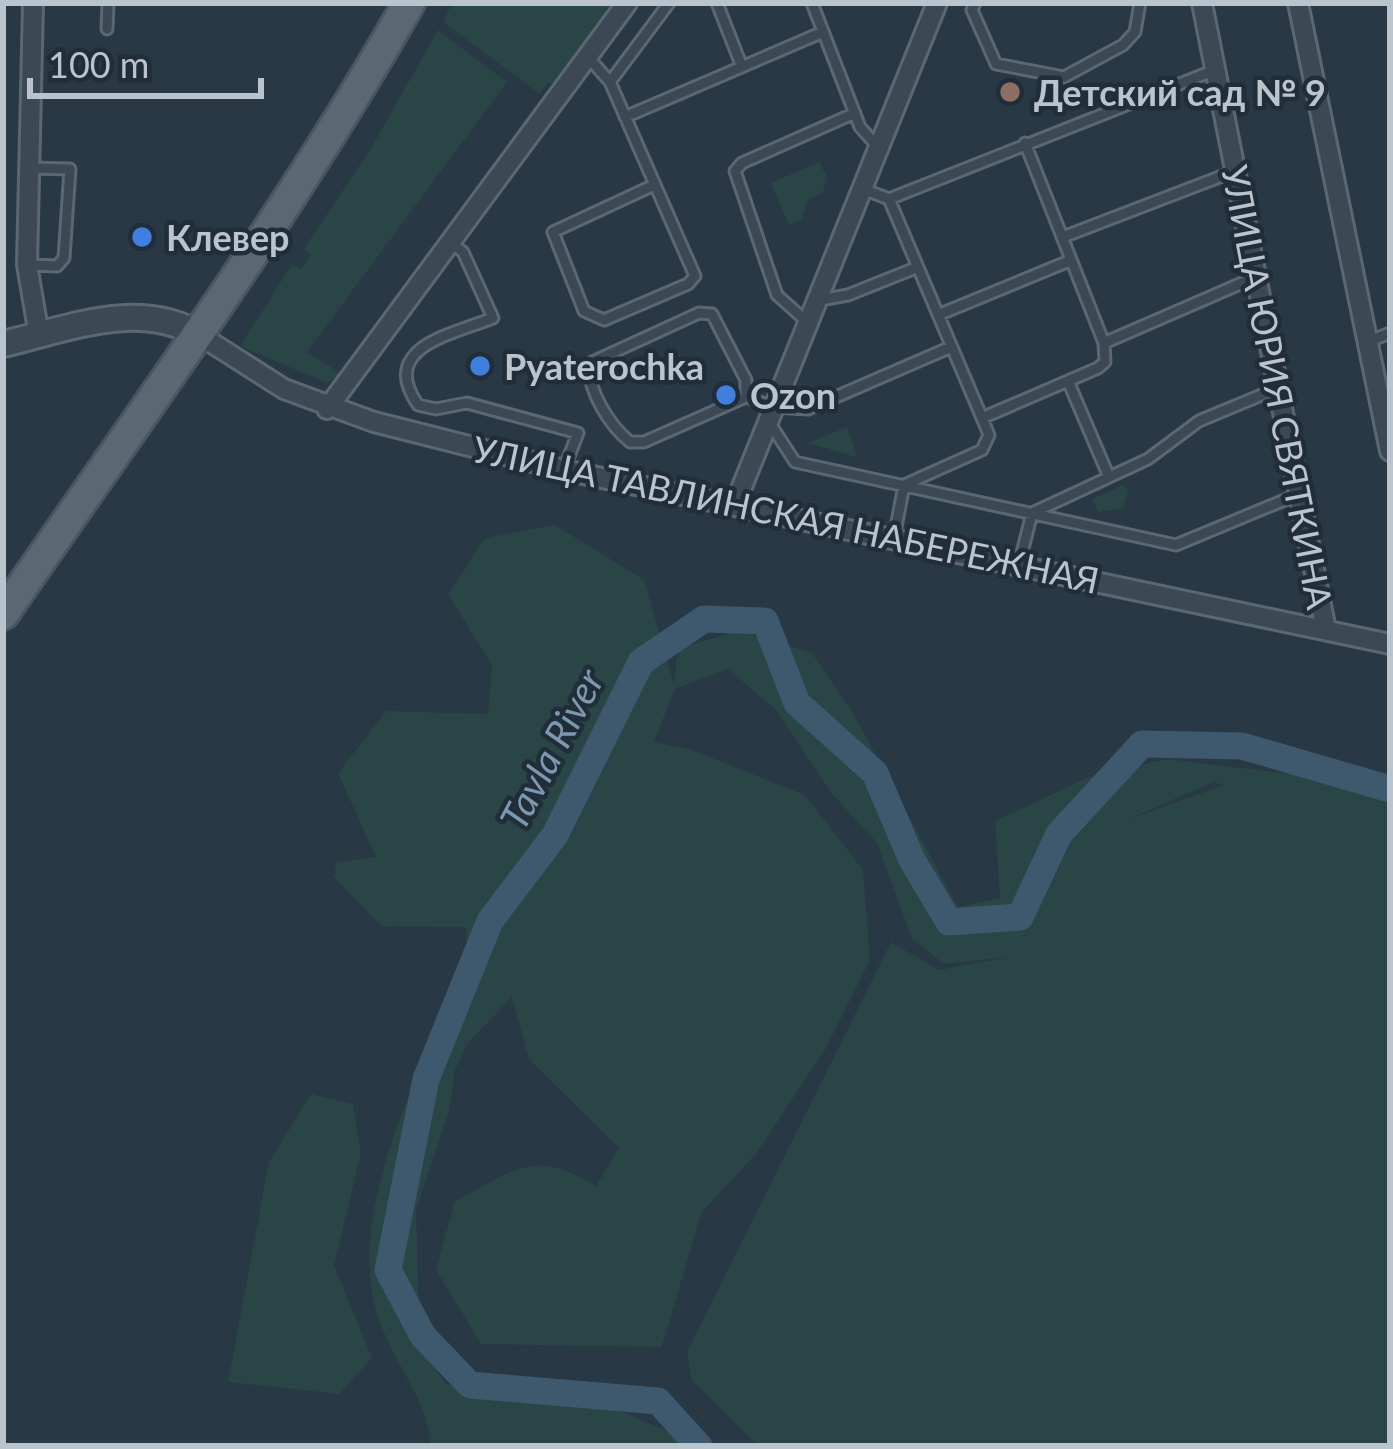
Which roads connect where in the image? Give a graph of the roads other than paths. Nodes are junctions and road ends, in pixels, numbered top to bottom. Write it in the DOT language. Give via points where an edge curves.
graph roads {
  1 [pos="33,3"];
  2 [pos="108,3"];
  3 [pos="409,3"];
  4 [pos="627,3"];
  5 [pos="669,3"];
  6 [pos="717,3"];
  7 [pos="812,3"];
  8 [pos="937,3"];
  9 [pos="975,3"];
  10 [pos="1140,3"];
  11 [pos="1202,3"];
  12 [pos="1298,3"];
  13 [pos="107,28"];
  14 [pos="823,32"];
  15 [pos="588,57"];
  16 [pos="742,67"];
  17 [pos="1215,70"];
  18 [pos="610,82"];
  19 [pos="855,113"];
  20 [pos="625,117"];
  21 [pos="1024,143"];
  22 [pos="877,146"];
  23 [pos="29,168"];
  24 [pos="1235,171"];
  25 [pos="654,185"];
  26 [pos="862,189"];
  27 [pos="889,199"];
  28 [pos="1063,237"];
  29 [pos="450,242"];
  30 [pos="1069,261"];
  31 [pos="27,265"];
  32 [pos="918,267"];
  33 [pos="1256,278"];
  34 [pos="815,300"];
  35 [pos="938,315"];
  36 [pos="806,321"];
  37 [pos="1390,333"];
  38 [pos="39,335"];
  39 [pos="201,336"];
  40 [pos="1367,342"];
  41 [pos="1105,343"];
  42 [pos="3,344"];
  43 [pos="951,347"];
  44 [pos="1068,381"];
  45 [pos="1278,388"];
  46 [pos="746,397"];
  47 [pos="327,409"];
  48 [pos="772,415"];
  49 [pos="982,418"];
  50 [pos="1390,451"];
  51 [pos="564,470"];
  52 [pos="1109,477"];
  53 [pos="904,485"];
  54 [pos="1299,494"];
  55 [pos="735,504"];
  56 [pos="1032,514"];
  57 [pos="894,538"];
  58 [pos="1019,565"];
  59 [pos="9,596"];
  60 [pos="1326,630"];
  61 [pos="1390,644"];
  1 -- 23 [label="street"];
  2 -- 13 [label="lane"];
  3 -- 39 [label="main road"];
  4 -- 15 [label="street"];
  5 -- 18 [label="lane"];
  6 -- 16 [label="lane"];
  7 -- 14 [label="lane"];
  8 -- 22 [label="street"];
  9 -- 10 [label="lane" via="996,64 1054,78 1123,45 1135,32"];
  11 -- 17 [label="street, УЛИЦА ЮРИЯ СВЯТКИНА"];
  12 -- 40 [label="street"];
  14 -- 16 [label="lane"];
  14 -- 19 [label="lane"];
  15 -- 18 [label="lane"];
  15 -- 29 [label="street"];
  16 -- 20 [label="lane"];
  17 -- 21 [label="lane"];
  17 -- 24 [label="street, УЛИЦА ЮРИЯ СВЯТКИНА"];
  18 -- 20 [label="lane"];
  19 -- 22 [label="lane"];
  19 -- 36 [label="lane" via="735,171 777,295"];
  20 -- 25 [label="lane"];
  21 -- 27 [label="lane"];
  21 -- 28 [label="lane"];
  22 -- 26 [label="street"];
  23 -- 31 [label="street"];
  23 -- 31 [label="lane" via="70,169 64,258 57,266"];
  24 -- 28 [label="lane"];
  24 -- 33 [label="street, УЛИЦА ЮРИЯ СВЯТКИНА"];
  25 -- 25 [label="lane" via="694,276 592,319 554,232"];
  26 -- 27 [label="lane"];
  26 -- 34 [label="street"];
  27 -- 32 [label="lane"];
  28 -- 30 [label="lane"];
  29 -- 47 [label="street"];
  29 -- 51 [label="lane" via="464,252 494,318 417,349 404,385 418,405 467,403 578,433"];
  30 -- 35 [label="lane"];
  30 -- 41 [label="lane"];
  31 -- 38 [label="street"];
  32 -- 34 [label="lane" via="848,296"];
  32 -- 35 [label="lane"];
  33 -- 41 [label="lane"];
  33 -- 45 [label="street, УЛИЦА ЮРИЯ СВЯТКИНА"];
  34 -- 36 [label="street"];
  35 -- 43 [label="lane"];
  36 -- 48 [label="street"];
  37 -- 40 [label="lane"];
  38 -- 39 [label="street" via="136,315"];
  38 -- 42 [label="street"];
  39 -- 47 [label="street, УЛИЦА ТАВЛИНСКАЯ НАБЕРЕЖНАЯ"];
  39 -- 59 [label="main road"];
  40 -- 50 [label="street"];
  41 -- 44 [label="lane" via="1106,362"];
  43 -- 48 [label="lane" via="808,409"];
  43 -- 49 [label="lane"];
  44 -- 49 [label="lane"];
  44 -- 52 [label="lane"];
  45 -- 52 [label="lane" via="1199,421"];
  45 -- 54 [label="street, УЛИЦА ЮРИЯ СВЯТКИНА"];
  46 -- 46 [label="lane" via="746,380 712,314 590,363 588,374 630,442"];
  46 -- 48 [label="lane"];
  47 -- 51 [label="street, УЛИЦА ТАВЛИНСКАЯ НАБЕРЕЖНАЯ"];
  48 -- 53 [label="lane" via="795,462"];
  48 -- 55 [label="street"];
  49 -- 53 [label="lane" via="989,435 982,451"];
  51 -- 55 [label="street, УЛИЦА ТАВЛИНСКАЯ НАБЕРЕЖНАЯ"];
  52 -- 56 [label="lane"];
  53 -- 56 [label="lane"];
  53 -- 57 [label="lane"];
  54 -- 56 [label="lane" via="1176,545"];
  54 -- 60 [label="street, УЛИЦА ЮРИЯ СВЯТКИНА"];
  55 -- 57 [label="street, УЛИЦА ТАВЛИНСКАЯ НАБЕРЕЖНАЯ"];
  56 -- 58 [label="lane"];
  57 -- 58 [label="street, УЛИЦА ТАВЛИНСКАЯ НАБЕРЕЖНАЯ"];
  58 -- 60 [label="street, УЛИЦА ТАВЛИНСКАЯ НАБЕРЕЖНАЯ"];
  60 -- 61 [label="street, УЛИЦА ТАВЛИНСКАЯ НАБЕРЕЖНАЯ"];
}
